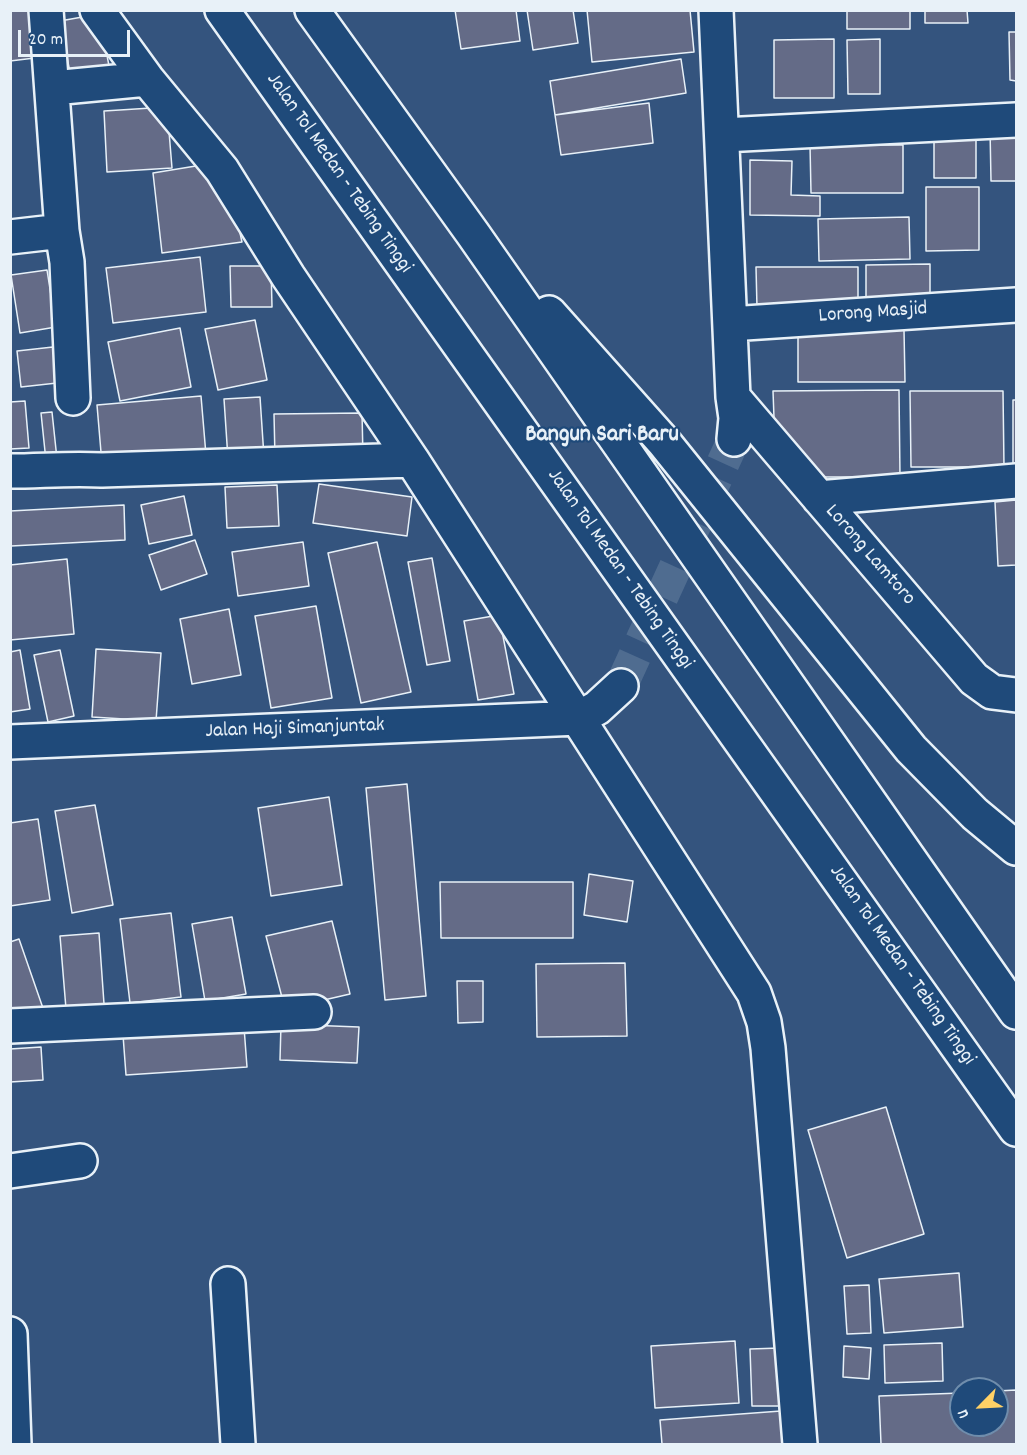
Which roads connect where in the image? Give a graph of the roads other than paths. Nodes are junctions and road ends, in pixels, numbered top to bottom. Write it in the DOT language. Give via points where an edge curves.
graph roads {
  1 [pos="46,10"];
  2 [pos="97,10"];
  3 [pos="222,10"];
  4 [pos="312,10"];
  5 [pos="716,10"];
  6 [pos="147,79"];
  7 [pos="53,88"];
  8 [pos="1017,120"];
  9 [pos="723,135"];
  10 [pos="62,231"];
  11 [pos="473,234"];
  12 [pos="10,237"];
  13 [pos="1017,305"];
  14 [pos="730,324"];
  15 [pos="73,398"];
  16 [pos="733,398"];
  17 [pos="735,439"];
  18 [pos="412,460"];
  19 [pos="10,471"];
  20 [pos="1017,481"];
  21 [pos="819,498"];
  22 [pos="621,686"];
  23 [pos="1017,695"];
  24 [pos="579,718"];
  25 [pos="10,742"];
  26 [pos="1017,848"];
  27 [pos="314,1012"];
  28 [pos="1017,1012"];
  29 [pos="10,1026"];
  30 [pos="1017,1129"];
  31 [pos="80,1161"];
  32 [pos="10,1171"];
  33 [pos="228,1284"];
  34 [pos="10,1334"];
  35 [pos="14,1444"];
  36 [pos="238,1444"];
  37 [pos="800,1444"];
  1 -- 7 [label="main road"];
  2 -- 6 [label="main road"];
  3 -- 30 [label="main road, Jalan Tol Medan - Tebing Tinggi"];
  4 -- 11 [label="main road"];
  5 -- 9 [label="main road"];
  6 -- 7 [label="main road"];
  6 -- 18 [label="main road" via="222,170"];
  7 -- 10 [label="main road"];
  8 -- 9 [label="main road"];
  9 -- 14 [label="main road"];
  10 -- 12 [label="main road"];
  10 -- 15 [label="main road"];
  11 -- 26 [label="main road" via="663,441 911,748 975,814"];
  11 -- 28 [label="main road"];
  13 -- 14 [label="main road, Lorong Masjid"];
  14 -- 16 [label="main road"];
  16 -- 17 [label="main road"];
  16 -- 21 [label="main road, Lorong Lamtoro"];
  18 -- 19 [label="main road"];
  18 -- 24 [label="main road"];
  20 -- 21 [label="main road"];
  21 -- 23 [label="main road, Lorong Lamtoro" via="974,679 992,692"];
  22 -- 24 [label="main road"];
  24 -- 25 [label="main road, Jalan Haji Simanjuntak"];
  24 -- 37 [label="main road" via="754,993 764,1022"];
  27 -- 29 [label="main road"];
  31 -- 32 [label="main road"];
  33 -- 36 [label="main road"];
  34 -- 35 [label="main road"];
}
